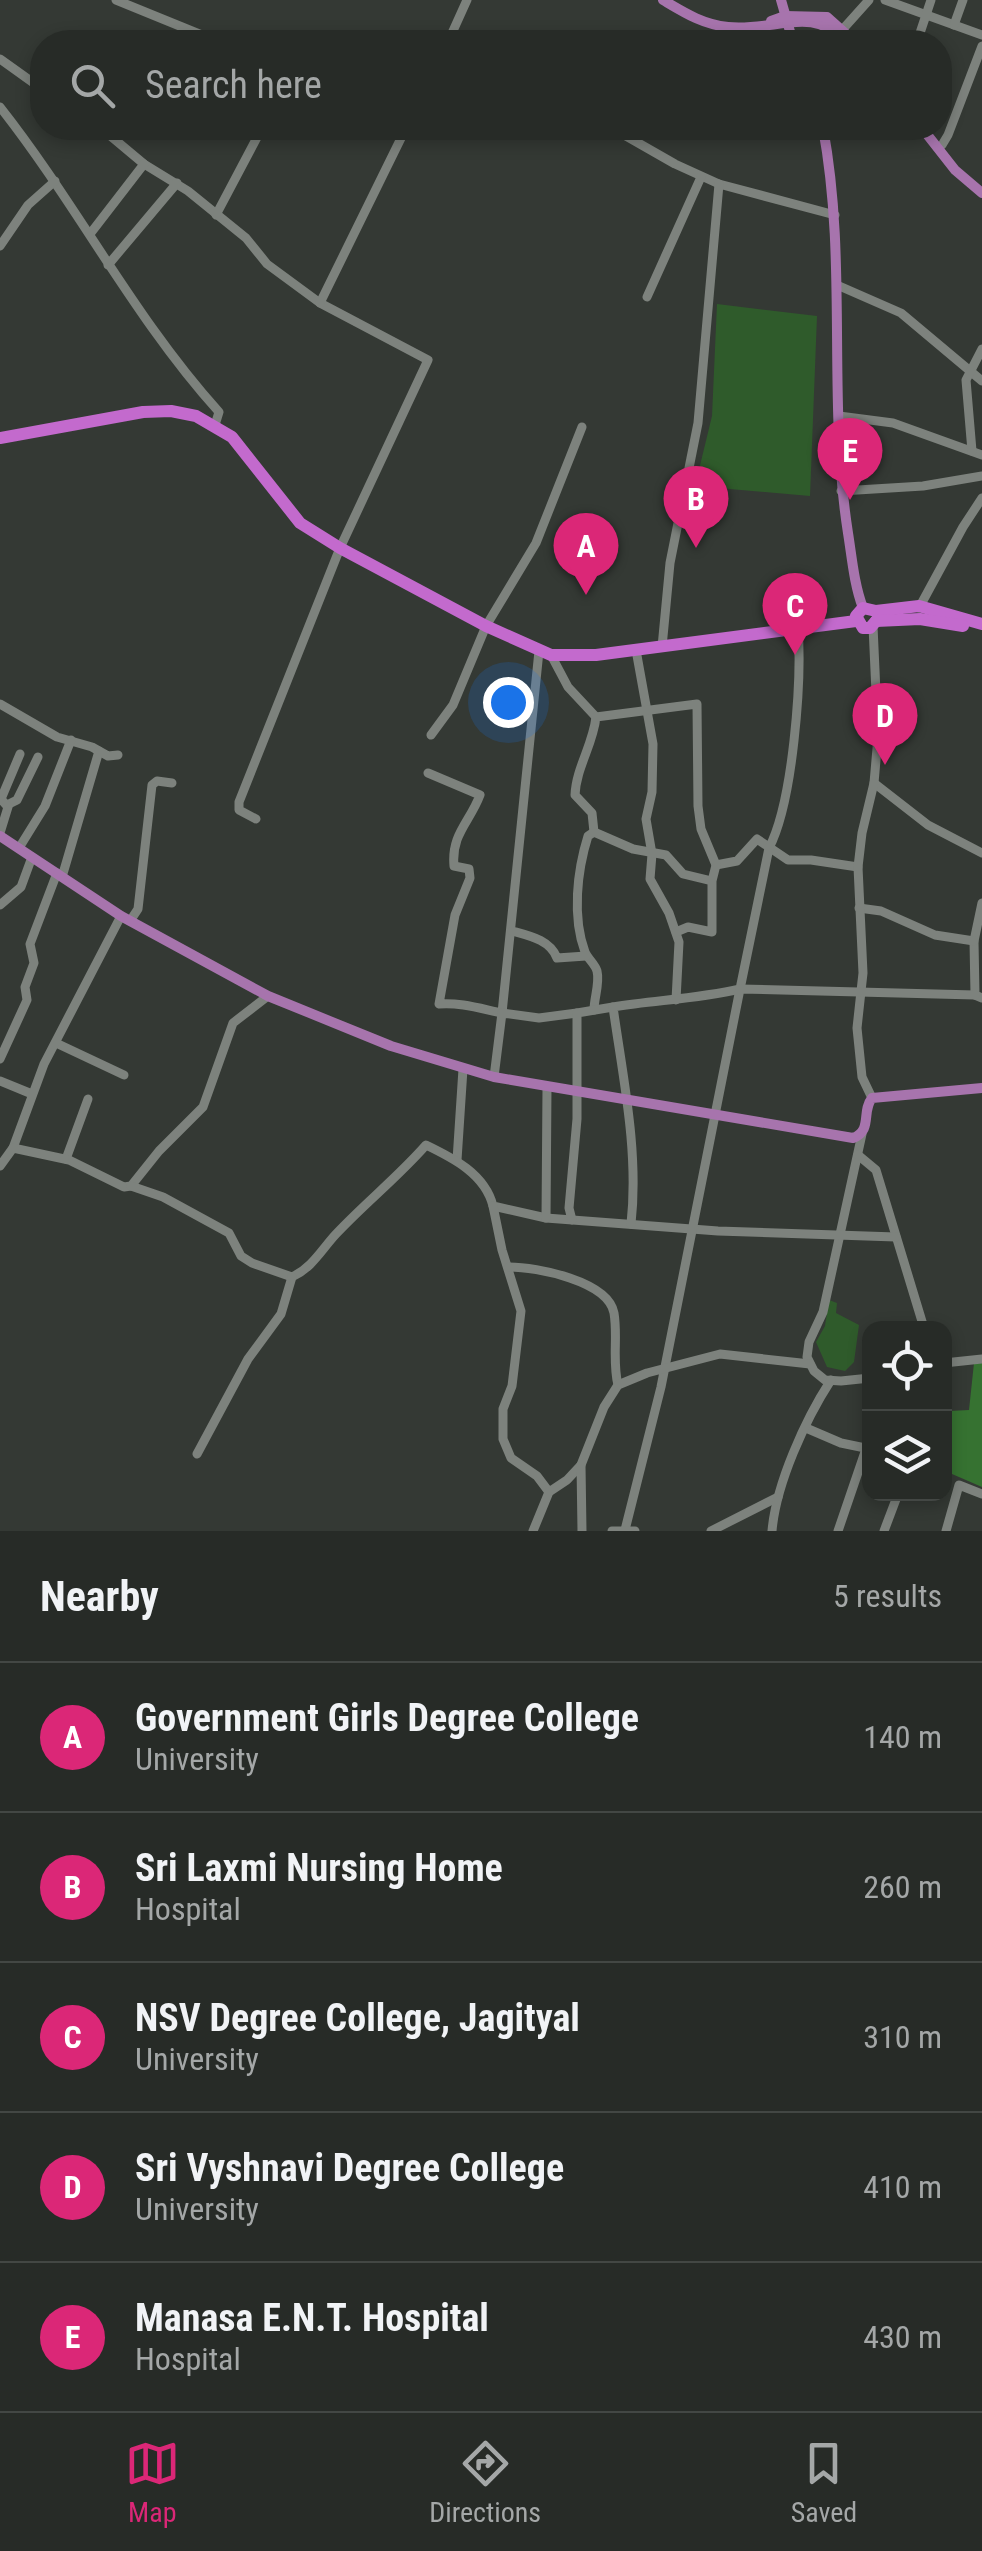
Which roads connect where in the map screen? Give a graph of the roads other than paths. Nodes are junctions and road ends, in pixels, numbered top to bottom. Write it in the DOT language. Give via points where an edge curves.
graph roads {
  1 [pos="116,0"];
  2 [pos="467,0"];
  3 [pos="663,0"];
  4 [pos="780,0"];
  5 [pos="869,0"];
  6 [pos="885,0"];
  7 [pos="931,0"];
  8 [pos="963,0"];
  9 [pos="926,15"];
  10 [pos="786,20"];
  11 [pos="954,25"];
  12 [pos="843,29"];
  13 [pos="190,30"];
  14 [pos="453,30"];
  15 [pos="789,30"];
  16 [pos="833,30"];
  17 [pos="922,30"];
  18 [pos="982,34"];
  19 [pos="982,46"];
  20 [pos="0,59"];
  21 [pos="30,80"];
  22 [pos="0,107"];
  23 [pos="952,125"];
  24 [pos="115,140"];
  25 [pos="256,140"];
  26 [pos="400,140"];
  27 [pos="634,140"];
  28 [pos="825,140"];
  29 [pos="934,140"];
  30 [pos="938,140"];
  31 [pos="945,140"];
  32 [pos="942,144"];
  33 [pos="144,164"];
  34 [pos="701,177"];
  35 [pos="55,181"];
  36 [pos="177,183"];
  37 [pos="718,184"];
  38 [pos="982,190"];
  39 [pos="216,215"];
  40 [pos="836,215"];
  41 [pos="90,234"];
  42 [pos="0,246"];
  43 [pos="108,265"];
  44 [pos="837,285"];
  45 [pos="647,298"];
  46 [pos="320,303"];
  47 [pos="982,349"];
  48 [pos="970,370"];
  49 [pos="982,381"];
  50 [pos="839,416"];
  51 [pos="215,425"];
  52 [pos="582,428"];
  53 [pos="0,438"];
  54 [pos="977,453"];
  55 [pos="982,476"];
  56 [pos="841,492"];
  57 [pos="982,498"];
  58 [pos="340,548"];
  59 [pos="920,612"];
  60 [pos="869,617"];
  61 [pos="982,624"];
  62 [pos="486,626"];
  63 [pos="798,628"];
  64 [pos="982,632"];
  65 [pos="662,647"];
  66 [pos="636,650"];
  67 [pos="545,653"];
  68 [pos="0,704"];
  69 [pos="648,710"];
  70 [pos="596,717"];
  71 [pos="430,735"];
  72 [pos="71,740"];
  73 [pos="100,751"];
  74 [pos="20,754"];
  75 [pos="118,755"];
  76 [pos="38,756"];
  77 [pos="428,773"];
  78 [pos="172,783"];
  79 [pos="874,783"];
  80 [pos="7,806"];
  81 [pos="256,819"];
  82 [pos="594,832"];
  83 [pos="0,834"];
  84 [pos="19,848"];
  85 [pos="770,848"];
  86 [pos="982,853"];
  87 [pos="652,854"];
  88 [pos="32,857"];
  89 [pos="716,865"];
  90 [pos="858,868"];
  91 [pos="59,875"];
  92 [pos="712,881"];
  93 [pos="982,903"];
  94 [pos="0,905"];
  95 [pos="860,908"];
  96 [pos="126,919"];
  97 [pos="512,931"];
  98 [pos="676,932"];
  99 [pos="974,941"];
  100 [pos="586,956"];
  101 [pos="740,989"];
  102 [pos="862,991"];
  103 [pos="268,996"];
  104 [pos="978,996"];
  105 [pos="676,1000"];
  106 [pos="612,1007"];
  107 [pos="594,1010"];
  108 [pos="502,1013"];
  109 [pos="576,1013"];
  110 [pos="56,1043"];
  111 [pos="0,1059"];
  112 [pos="463,1070"];
  113 [pos="124,1075"];
  114 [pos="494,1078"];
  115 [pos="0,1081"];
  116 [pos="547,1087"];
  117 [pos="982,1088"];
  118 [pos="578,1091"];
  119 [pos="32,1094"];
  120 [pos="626,1098"];
  121 [pos="872,1098"];
  122 [pos="88,1099"];
  123 [pos="714,1114"];
  124 [pos="862,1134"];
  125 [pos="12,1148"];
  126 [pos="858,1154"];
  127 [pos="66,1159"];
  128 [pos="458,1160"];
  129 [pos="0,1166"];
  130 [pos="132,1186"];
  131 [pos="493,1206"];
  132 [pos="546,1218"];
  133 [pos="572,1220"];
  134 [pos="631,1224"];
  135 [pos="690,1228"];
  136 [pos="838,1236"];
  137 [pos="896,1237"];
  138 [pos="509,1267"];
  139 [pos="292,1276"];
  140 [pos="922,1321"];
  141 [pos="982,1359"];
  142 [pos="952,1363"];
  143 [pos="810,1364"];
  144 [pos="664,1369"];
  145 [pos="862,1378"];
  146 [pos="831,1380"];
  147 [pos="618,1386"];
  148 [pos="806,1428"];
  149 [pos="862,1448"];
  150 [pos="197,1454"];
  151 [pos="581,1464"];
  152 [pos="862,1465"];
  153 [pos="549,1492"];
  154 [pos="982,1494"];
  155 [pos="778,1497"];
  156 [pos="895,1501"];
  157 [pos="625,1530"];
  158 [pos="533,1531"];
  159 [pos="582,1531"];
  160 [pos="612,1531"];
  161 [pos="635,1531"];
  162 [pos="711,1531"];
  163 [pos="772,1531"];
  164 [pos="838,1531"];
  165 [pos="884,1531"];
  166 [pos="946,1531"];
  1 -- 13 [label="street"];
  2 -- 14 [label="street"];
  3 -- 10 [label="main road" via="694,19 751,28"];
  4 -- 10 [label="main road"];
  5 -- 12 [label="street"];
  6 -- 9 [label="street"];
  7 -- 9 [label="street"];
  8 -- 11 [label="street"];
  9 -- 11 [label="street"];
  9 -- 17 [label="street"];
  10 -- 12 [label="main road" via="828,17"];
  10 -- 15 [label="main road"];
  10 -- 16 [label="main road"];
  11 -- 18 [label="street"];
  19 -- 23 [label="street"];
  20 -- 21 [label="street"];
  22 -- 35 [label="street"];
  24 -- 33 [label="street"];
  25 -- 39 [label="street"];
  26 -- 46 [label="street"];
  27 -- 34 [label="street"];
  28 -- 40 [label="main road"];
  29 -- 38 [label="main road" via="955,170"];
  30 -- 32 [label="main road"];
  31 -- 32 [label="street"];
  32 -- 38 [label="main road"];
  33 -- 36 [label="street"];
  33 -- 41 [label="street"];
  34 -- 37 [label="street"];
  34 -- 45 [label="street"];
  35 -- 41 [label="street"];
  35 -- 42 [label="street" via="28,205"];
  36 -- 39 [label="street"];
  36 -- 43 [label="street"];
  37 -- 40 [label="street"];
  37 -- 65 [label="street" via="698,423 670,563"];
  39 -- 46 [label="street" via="266,264"];
  40 -- 44 [label="main road"];
  41 -- 43 [label="street"];
  43 -- 51 [label="street" via="219,412"];
  44 -- 48 [label="street" via="901,313"];
  44 -- 50 [label="main road"];
  46 -- 58 [label="street" via="428,360"];
  47 -- 48 [label="street"];
  48 -- 49 [label="street"];
  48 -- 54 [label="street" via="966,390"];
  50 -- 54 [label="street" via="893,424"];
  50 -- 56 [label="main road"];
  51 -- 53 [label="highway" via="157,410"];
  51 -- 58 [label="highway" via="238,443 293,517"];
  52 -- 62 [label="street" via="536,542"];
  55 -- 56 [label="street"];
  56 -- 60 [label="main road" via="856,586"];
  57 -- 59 [label="street"];
  58 -- 62 [label="highway"];
  58 -- 81 [label="street" via="239,802 239,810"];
  59 -- 60 [label="highway"];
  59 -- 61 [label="highway"];
  59 -- 64 [label="highway"];
  60 -- 63 [label="highway"];
  60 -- 79 [label="street" via="879,708"];
  62 -- 67 [label="highway"];
  62 -- 71 [label="street" via="453,705"];
  63 -- 65 [label="highway"];
  63 -- 85 [label="street" via="799,690 786,790"];
  65 -- 66 [label="highway"];
  66 -- 67 [label="highway"];
  66 -- 69 [label="street"];
  67 -- 70 [label="street"];
  67 -- 97 [label="street"];
  68 -- 72 [label="street"];
  69 -- 70 [label="street"];
  69 -- 87 [label="street"];
  69 -- 89 [label="street" via="696,704 698,806"];
  70 -- 82 [label="street" via="574,796 592,813"];
  72 -- 73 [label="street"];
  72 -- 84 [label="street" via="46,806"];
  73 -- 75 [label="street"];
  73 -- 91 [label="street"];
  74 -- 80 [label="street" via="1,799"];
  76 -- 80 [label="street"];
  77 -- 108 [label="street" via="480,795 457,833 454,866 469,870 470,878 455,914 440,1004"];
  78 -- 96 [label="street" via="152,785 138,909"];
  79 -- 86 [label="street" via="928,825"];
  79 -- 90 [label="street"];
  80 -- 83 [label="street"];
  82 -- 87 [label="street"];
  82 -- 100 [label="street" via="584,851 578,897"];
  83 -- 84 [label="main road"];
  84 -- 88 [label="main road"];
  85 -- 89 [label="street" via="757,839 736,861"];
  85 -- 90 [label="street" via="788,860"];
  85 -- 101 [label="street"];
  87 -- 92 [label="street" via="666,854 683,874"];
  87 -- 98 [label="street" via="650,879"];
  88 -- 91 [label="main road"];
  88 -- 94 [label="street" via="22,888"];
  89 -- 92 [label="street"];
  90 -- 95 [label="street"];
  91 -- 96 [label="main road"];
  91 -- 111 [label="street" via="30,944 34,963 24,987 27,1000"];
  92 -- 98 [label="street" via="712,932"];
  93 -- 99 [label="street"];
  95 -- 99 [label="street" via="935,936"];
  95 -- 102 [label="street"];
  96 -- 103 [label="main road"];
  96 -- 110 [label="street"];
  97 -- 100 [label="street" via="553,948 557,958"];
  97 -- 108 [label="street"];
  98 -- 105 [label="street"];
  99 -- 104 [label="street"];
  100 -- 107 [label="street" via="596,967"];
  101 -- 102 [label="street"];
  101 -- 105 [label="street"];
  101 -- 123 [label="street"];
  102 -- 104 [label="street"];
  102 -- 121 [label="street" via="862,1077"];
  103 -- 112 [label="main road"];
  103 -- 130 [label="street" via="233,1022 203,1106"];
  105 -- 106 [label="street"];
  106 -- 107 [label="street"];
  106 -- 120 [label="street"];
  107 -- 109 [label="street"];
  108 -- 109 [label="street"];
  108 -- 114 [label="street"];
  109 -- 118 [label="street"];
  110 -- 113 [label="street"];
  110 -- 119 [label="street"];
  112 -- 114 [label="main road"];
  112 -- 128 [label="street"];
  114 -- 116 [label="main road"];
  115 -- 119 [label="street"];
  116 -- 118 [label="main road"];
  116 -- 132 [label="street"];
  117 -- 121 [label="main road"];
  118 -- 120 [label="main road"];
  118 -- 133 [label="street"];
  119 -- 125 [label="street"];
  120 -- 123 [label="main road"];
  120 -- 134 [label="street" via="635,1193"];
  121 -- 124 [label="main road"];
  122 -- 127 [label="street"];
  123 -- 124 [label="main road" via="852,1138"];
  123 -- 135 [label="street"];
  124 -- 126 [label="street"];
  125 -- 127 [label="street"];
  125 -- 129 [label="street"];
  126 -- 136 [label="street"];
  126 -- 137 [label="street" via="876,1170"];
  127 -- 130 [label="street"];
  128 -- 131 [label="street"];
  128 -- 139 [label="street" via="426,1145 310,1266"];
  130 -- 139 [label="street" via="229,1233 252,1263"];
  131 -- 132 [label="street"];
  131 -- 138 [label="street"];
  132 -- 133 [label="street"];
  133 -- 134 [label="street"];
  134 -- 135 [label="street"];
  135 -- 136 [label="street"];
  135 -- 144 [label="street"];
  136 -- 137 [label="street"];
  136 -- 143 [label="street" via="823,1312 809,1342"];
  137 -- 140 [label="street"];
  138 -- 147 [label="street" via="558,1275 609,1300"];
  138 -- 153 [label="street" via="520,1326 503,1438 511,1458"];
  139 -- 150 [label="street" via="281,1314 248,1359"];
  141 -- 142 [label="street"];
  143 -- 144 [label="street" via="720,1354"];
  143 -- 146 [label="street"];
  144 -- 147 [label="street"];
  144 -- 157 [label="street"];
  145 -- 146 [label="street"];
  146 -- 148 [label="street"];
  147 -- 151 [label="street"];
  148 -- 149 [label="street"];
  148 -- 155 [label="street"];
  151 -- 153 [label="street"];
  151 -- 159 [label="street"];
  152 -- 164 [label="street"];
  153 -- 158 [label="street"];
  154 -- 166 [label="street" via="959,1485"];
  155 -- 162 [label="street"];
  155 -- 163 [label="street"];
  156 -- 165 [label="street"];
  157 -- 160 [label="street"];
  157 -- 161 [label="street"];
}
